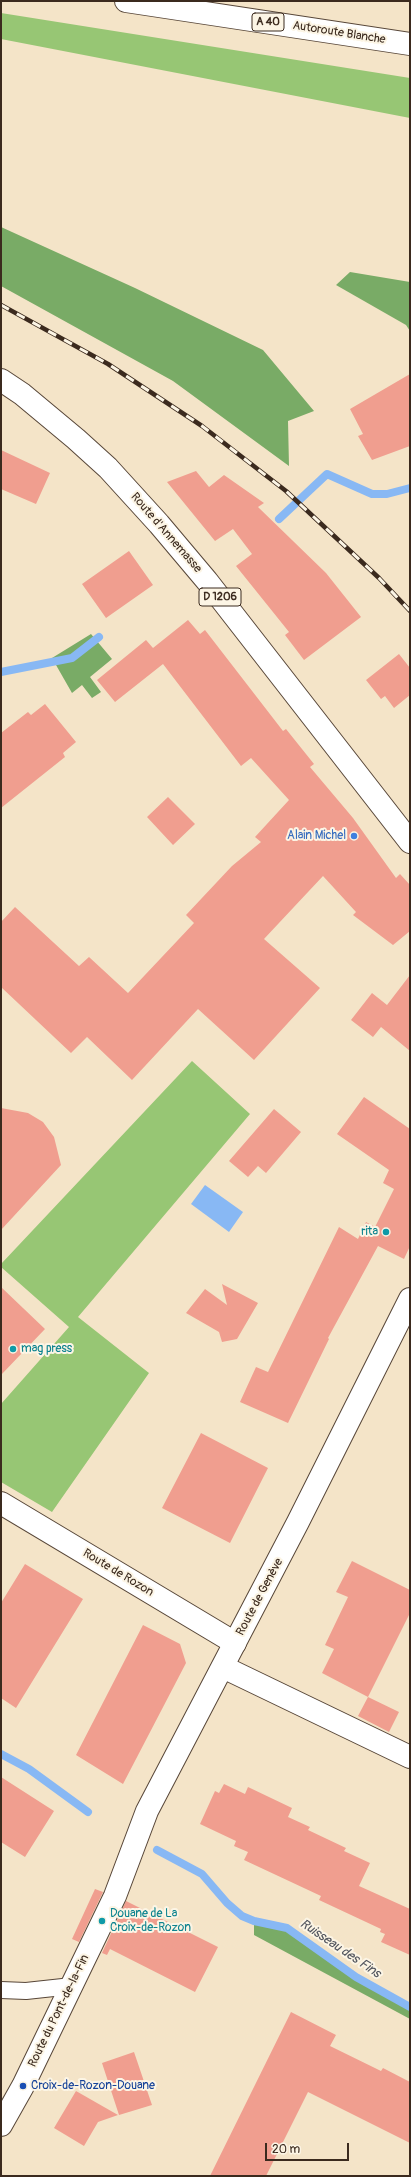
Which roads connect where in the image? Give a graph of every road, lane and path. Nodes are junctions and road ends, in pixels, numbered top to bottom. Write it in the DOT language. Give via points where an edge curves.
graph roads {
  1 [pos="126,1"];
  2 [pos="410,44"];
  3 [pos="1,380"];
  4 [pos="410,842"];
  5 [pos="410,1299"];
  6 [pos="1,1503"];
  7 [pos="235,1643"];
  8 [pos="223,1667"];
  9 [pos="410,1757"];
  10 [pos="115,1896"];
  11 [pos="72,1986"];
  12 [pos="1,1990"];
  13 [pos="1,2125"];
  1 -- 2 [label="main road, Autoroute Blanche / A 40"];
  3 -- 4 [label="main road, Route d'Annemasse / D 1206" via="76,439 150,512 211,586"];
  5 -- 7 [label="main road, Route de Genève"];
  6 -- 7 [label="main road, Route de Rozon"];
  7 -- 8 [label="main road, Route de Genève"];
  8 -- 9 [label="main road"];
  8 -- 10 [label="main road, Route de Genève" via="147,1811"];
  10 -- 11 [label="main road, Route du Pont-de-la-Fin"];
  11 -- 12 [label="lane" via="26,1991"];
  11 -- 13 [label="main road, Route du Pont-de-la-Fin"];
}
